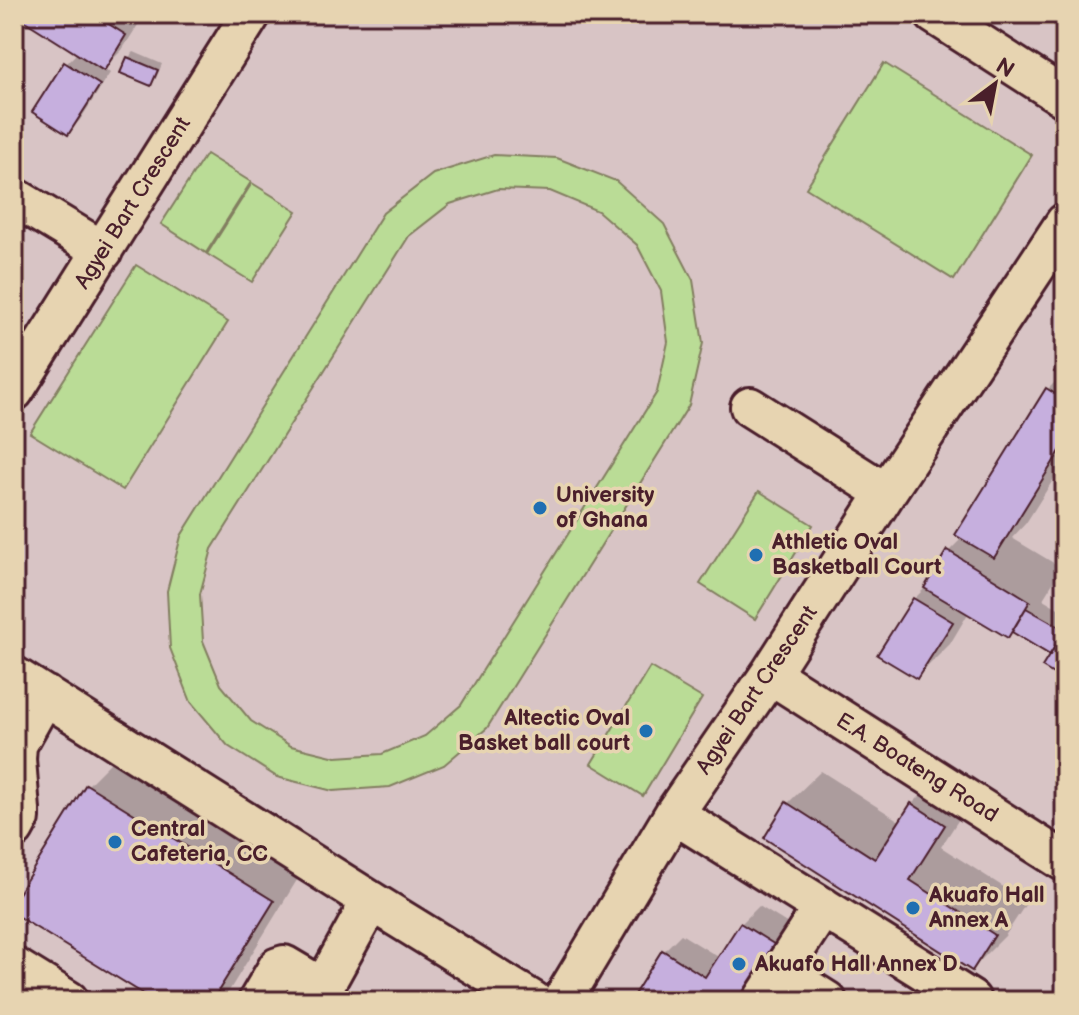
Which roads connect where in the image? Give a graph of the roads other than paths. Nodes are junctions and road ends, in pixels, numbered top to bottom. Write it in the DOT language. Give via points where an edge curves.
graph roads {
  1 [pos="251,14"];
  2 [pos="934,14"];
  3 [pos="1065,98"];
  4 [pos="14,197"];
  5 [pos="1065,223"];
  6 [pos="103,251"];
  7 [pos="14,391"];
  8 [pos="750,407"];
  9 [pos="886,493"];
  10 [pos="770,674"];
  11 [pos="30,685"];
  12 [pos="674,814"];
  13 [pos="14,829"];
  14 [pos="1065,862"];
  15 [pos="371,901"];
  16 [pos="823,907"];
  17 [pos="14,967"];
  18 [pos="771,987"];
  19 [pos="319,995"];
  20 [pos="971,1000"];
  21 [pos="69,1001"];
  22 [pos="258,1001"];
  23 [pos="533,1001"];
  24 [pos="562,1001"];
  25 [pos="827,1001"];
  1 -- 6 [label="street, Agyei Bart Crescent"];
  2 -- 3 [label="street"];
  4 -- 6 [label="street"];
  5 -- 9 [label="street, Agyei Bart Crescent"];
  6 -- 7 [label="street, Agyei Bart Crescent"];
  8 -- 9 [label="street"];
  9 -- 10 [label="street, Agyei Bart Crescent"];
  10 -- 12 [label="street, Agyei Bart Crescent"];
  10 -- 14 [label="street, E.A. Boateng Road"];
  11 -- 13 [label="street" via="17,745 20,818"];
  11 -- 15 [label="street"];
  12 -- 16 [label="street"];
  12 -- 24 [label="street, Agyei Bart Crescent"];
  15 -- 19 [label="street"];
  15 -- 23 [label="street"];
  16 -- 18 [label="street"];
  16 -- 20 [label="street"];
  17 -- 21 [label="street"];
  18 -- 25 [label="street"];
  19 -- 22 [label="street" via="284,965"];
}
